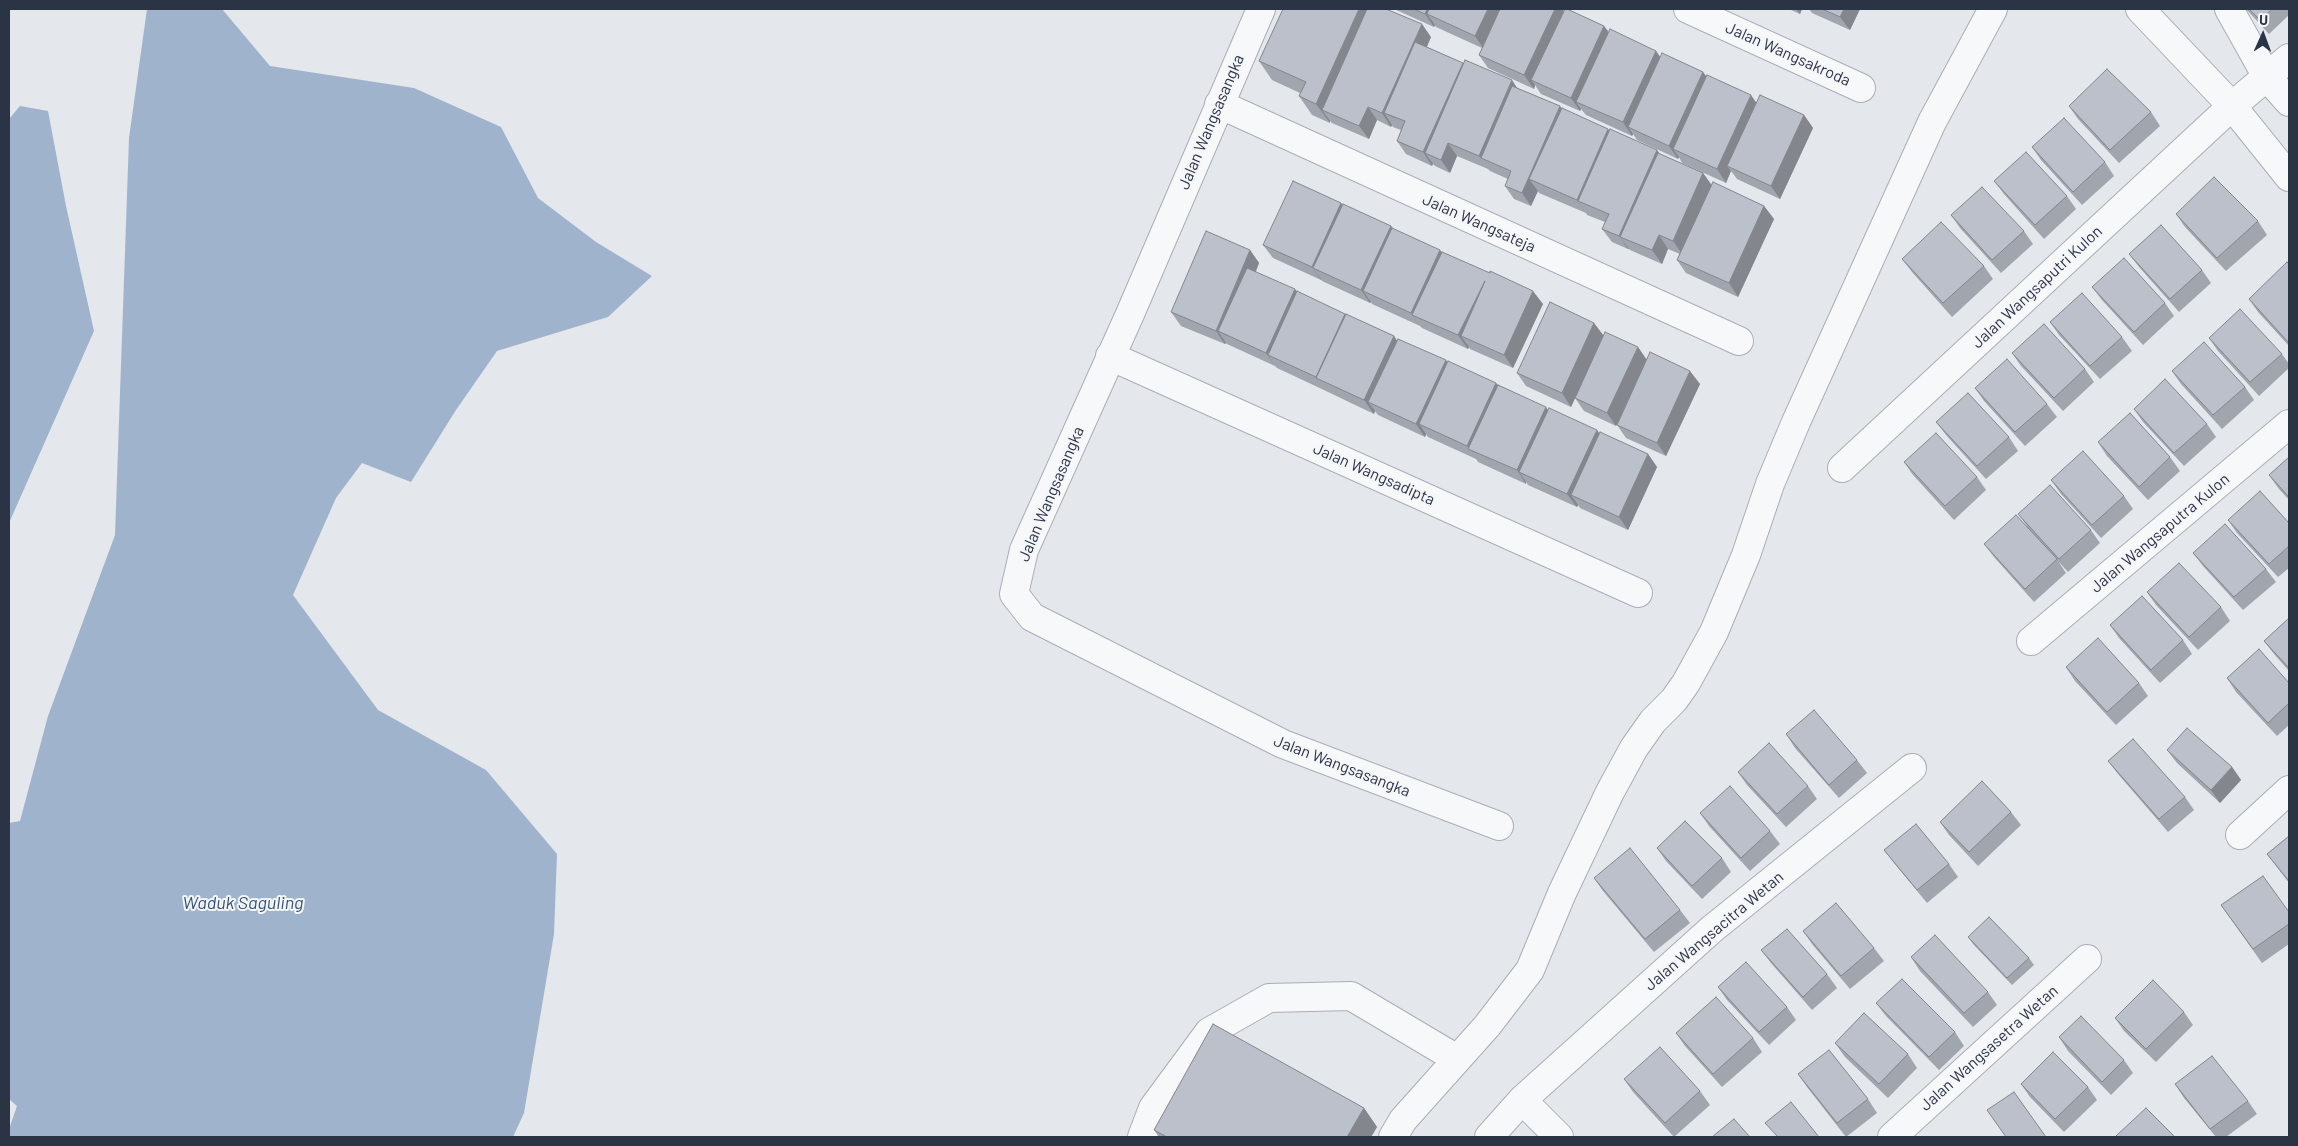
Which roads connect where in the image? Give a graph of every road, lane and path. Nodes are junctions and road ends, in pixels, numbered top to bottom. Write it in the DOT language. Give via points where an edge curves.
graph roads {
  1 [pos="1260,9"];
  2 [pos="1688,9"];
  3 [pos="1993,9"];
  4 [pos="2140,9"];
  5 [pos="2229,9"];
  6 [pos="2289,58"];
  7 [pos="2267,77"];
  8 [pos="1861,88"];
  9 [pos="2289,102"];
  10 [pos="1219,104"];
  11 [pos="2232,106"];
  12 [pos="2289,177"];
  13 [pos="1739,341"];
  14 [pos="1110,356"];
  15 [pos="2289,424"];
  16 [pos="1842,468"];
  17 [pos="1638,593"];
  18 [pos="2031,641"];
  19 [pos="1912,768"];
  20 [pos="2289,790"];
  21 [pos="1499,826"];
  22 [pos="2240,835"];
  23 [pos="2087,959"];
  24 [pos="1457,1059"];
  25 [pos="1522,1100"];
  26 [pos="1142,1137"];
  27 [pos="1393,1137"];
  28 [pos="1489,1137"];
  29 [pos="1559,1137"];
  30 [pos="1892,1137"];
  1 -- 10 [label="street, Jalan Wangsasangka"];
  2 -- 8 [label="street, Jalan Wangsakroda"];
  3 -- 24 [label="street" via="1932,122 1796,422 1714,632 1686,683 1634,748 1610,792 1530,970"];
  4 -- 11 [label="street"];
  5 -- 7 [label="street"];
  6 -- 7 [label="street, Jalan Wangsaputri Kulon"];
  7 -- 9 [label="street"];
  7 -- 11 [label="street, Jalan Wangsaputri Kulon"];
  10 -- 13 [label="street, Jalan Wangsateja"];
  10 -- 14 [label="street, Jalan Wangsasangka"];
  11 -- 12 [label="street"];
  11 -- 16 [label="street, Jalan Wangsaputri Kulon"];
  14 -- 17 [label="street, Jalan Wangsadipta"];
  14 -- 21 [label="street, Jalan Wangsasangka" via="1024,550 1014,594 1032,617 1283,744"];
  15 -- 18 [label="street, Jalan Wangsaputra Kulon"];
  19 -- 25 [label="street, Jalan Wangsacitra Wetan" via="1712,929"];
  20 -- 22 [label="street"];
  23 -- 30 [label="street, Jalan Wangsasetra Wetan"];
  24 -- 26 [label="street" via="1351,996 1270,998 1209,1032 1153,1108"];
  24 -- 27 [label="street" via="1402,1120"];
  25 -- 28 [label="street, Jalan Wangsacitra Wetan"];
  25 -- 29 [label="street"];
}
